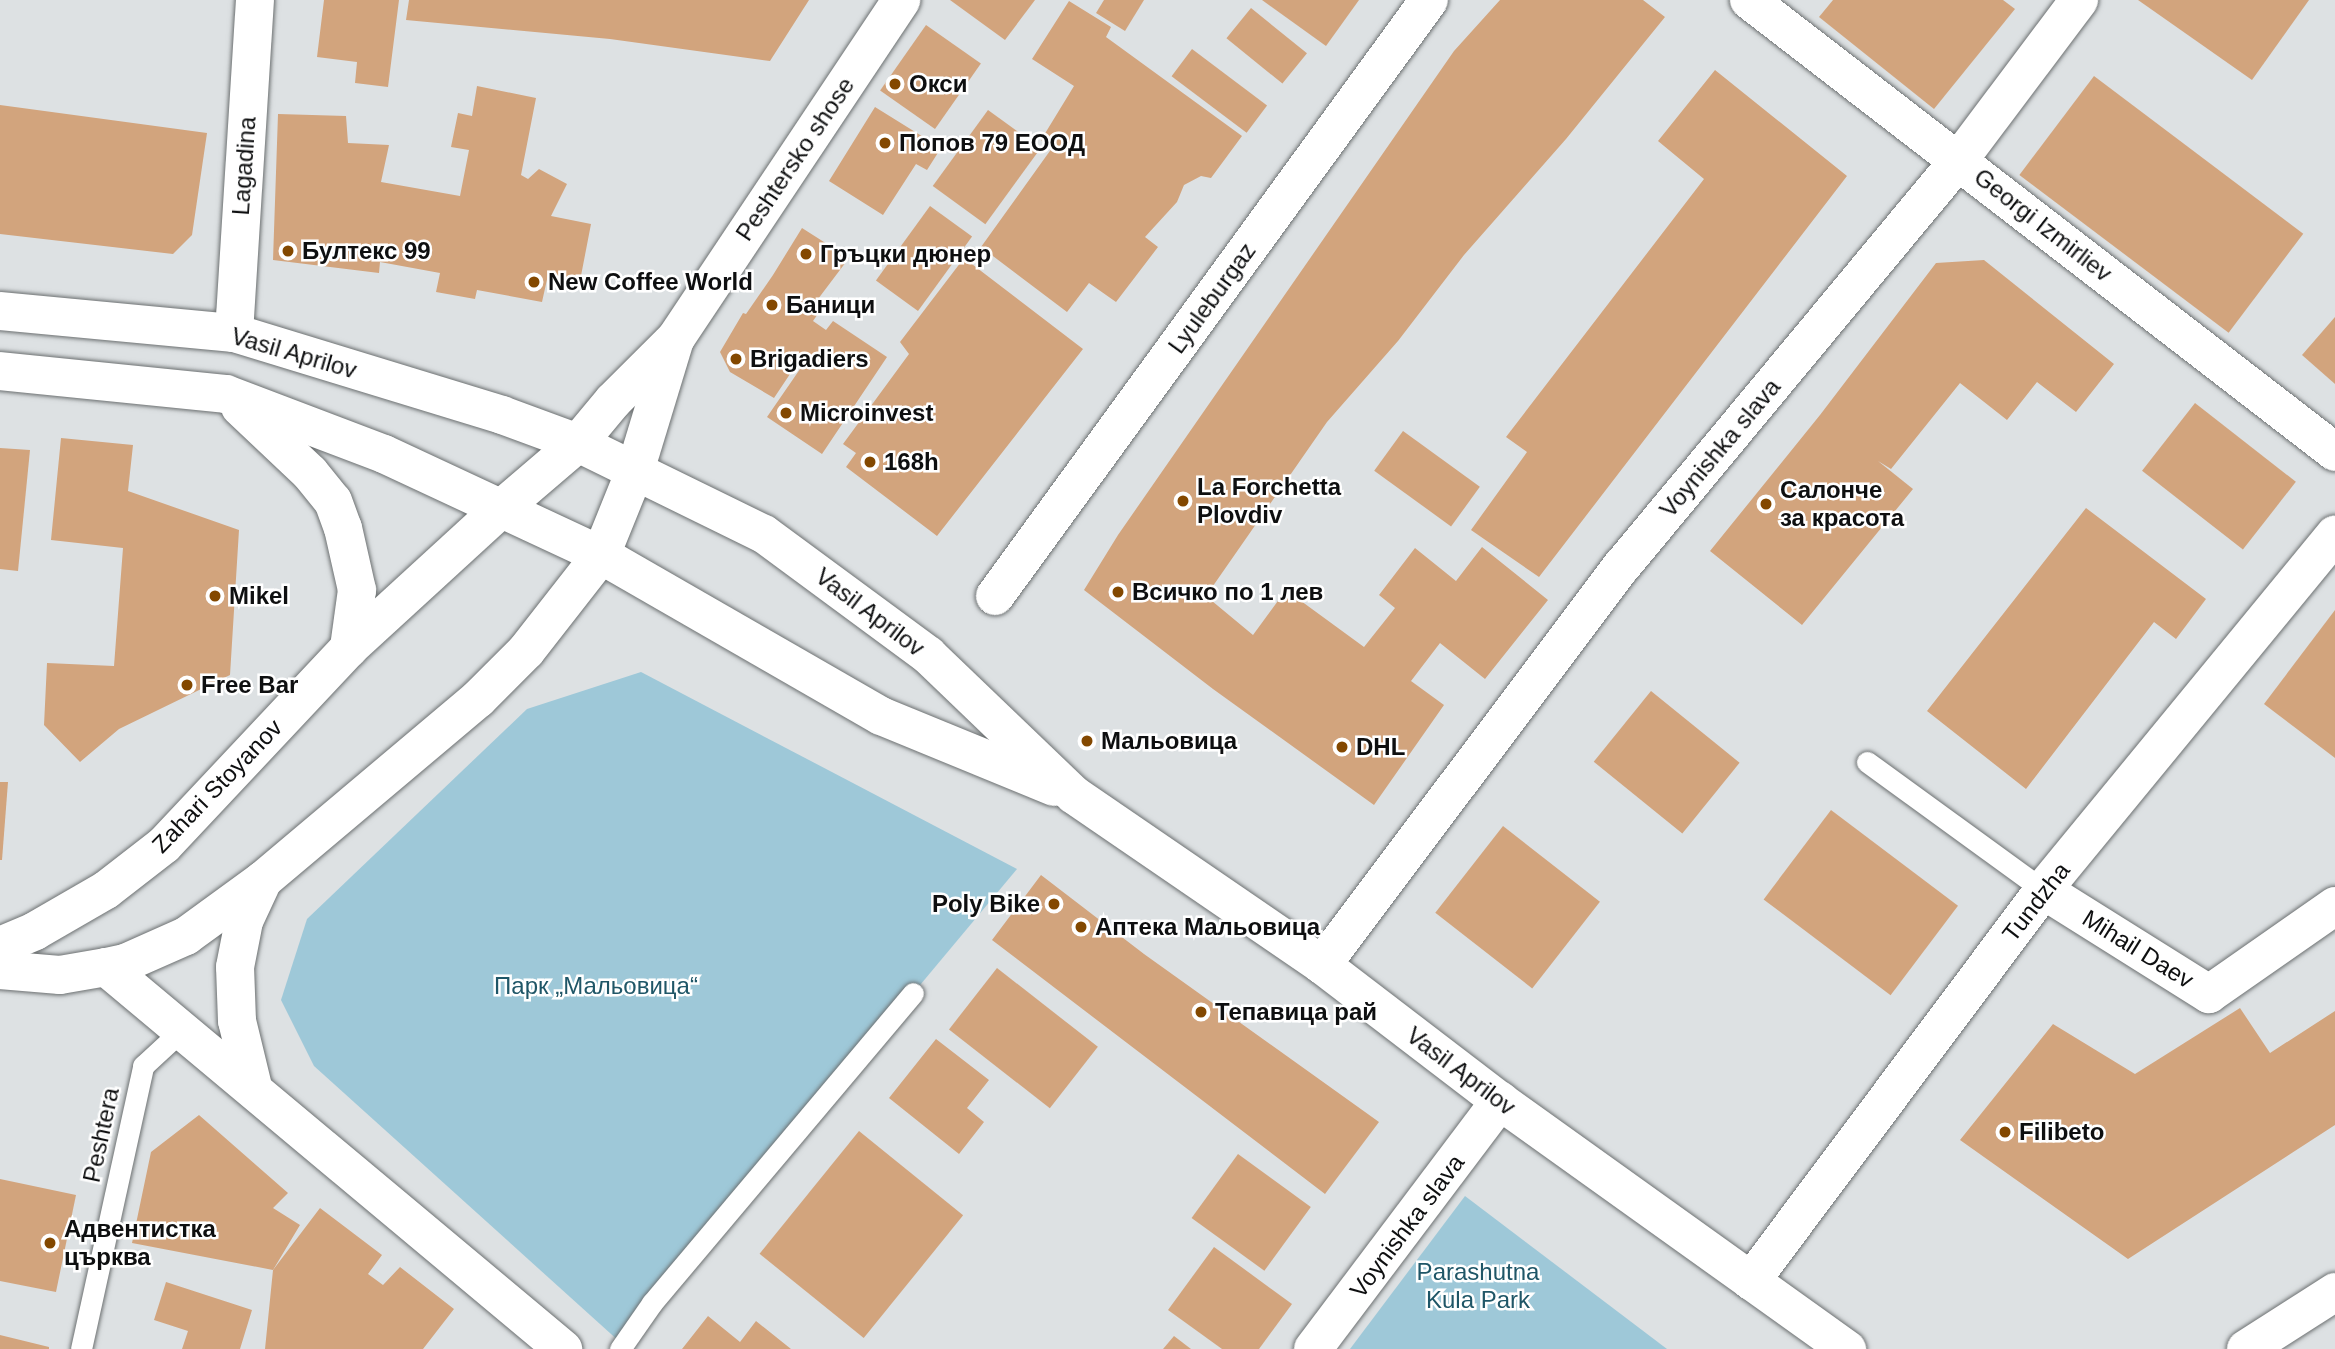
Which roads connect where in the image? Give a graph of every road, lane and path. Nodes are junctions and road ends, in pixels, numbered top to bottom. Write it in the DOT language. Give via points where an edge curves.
graph roads {
  1 [pos="255,0"];
  2 [pos="901,0"];
  3 [pos="1429,0"];
  4 [pos="1749,0"];
  5 [pos="2079,0"];
  6 [pos="1959,160"];
  7 [pos="0,311"];
  8 [pos="234,333"];
  9 [pos="676,338"];
  10 [pos="0,371"];
  11 [pos="226,394"];
  12 [pos="578,443"];
  13 [pos="2335,452"];
  14 [pos="635,471"];
  15 [pos="502,508"];
  16 [pos="2335,534"];
  17 [pos="601,555"];
  18 [pos="995,596"];
  19 [pos="349,649"];
  20 [pos="1867,762"];
  21 [pos="1074,795"];
  22 [pos="263,880"];
  23 [pos="2043,890"];
  24 [pos="2335,906"];
  25 [pos="0,946"];
  26 [pos="1322,965"];
  27 [pos="106,967"];
  28 [pos="0,970"];
  29 [pos="913,993"];
  30 [pos="182,1030"];
  31 [pos="253,1087"];
  32 [pos="1500,1101"];
  33 [pos="1751,1281"];
  34 [pos="2335,1292"];
  35 [pos="81,1349"];
  36 [pos="563,1349"];
  37 [pos="620,1349"];
  38 [pos="1313,1349"];
  39 [pos="1847,1349"];
  40 [pos="2246,1349"];
  1 -- 8 [label="street, Lagadina"];
  2 -- 9 [label="street, Peshtersko shose"];
  3 -- 18 [label="street, Lyuleburgaz"];
  4 -- 6 [label="street, Georgi Izmirliev"];
  5 -- 6 [label="street, Voynishka slava"];
  6 -- 13 [label="street, Georgi Izmirliev"];
  6 -- 26 [label="street, Voynishka slava" via="1622,566"];
  7 -- 8 [label="street, Vasil Aprilov"];
  8 -- 12 [label="street, Vasil Aprilov" via="502,415"];
  9 -- 12 [label="street, Peshtersko shose"];
  9 -- 14 [label="street"];
  10 -- 11 [label="street"];
  11 -- 15 [label="street" via="384,454"];
  11 -- 19 [label="street" via="310,473 333,501 357,590"];
  12 -- 14 [label="street, Vasil Aprilov"];
  12 -- 15 [label="street, Peshtersko shose"];
  14 -- 17 [label="street"];
  14 -- 21 [label="street, Vasil Aprilov" via="764,534 928,655"];
  15 -- 17 [label="street, Vasil Aprilov"];
  15 -- 19 [label="street, Zahari Stoyanov"];
  16 -- 23 [label="street, Tundzha"];
  17 -- 21 [label="street, Vasil Aprilov" via="881,716"];
  17 -- 22 [label="street" via="526,651 478,699"];
  19 -- 25 [label="street, Zahari Stoyanov" via="164,845 106,890"];
  20 -- 23 [label="lane"];
  21 -- 26 [label="street, Vasil Aprilov"];
  22 -- 27 [label="street" via="186,936"];
  22 -- 31 [label="street" via="244,921 235,967 237,1021"];
  23 -- 24 [label="street, Mihail Daev" via="2209,994"];
  23 -- 33 [label="street, Tundzha"];
  26 -- 32 [label="street, Vasil Aprilov"];
  27 -- 28 [label="street" via="60,975"];
  27 -- 30 [label="street"];
  29 -- 37 [label="lane" via="652,1303"];
  30 -- 31 [label="street"];
  30 -- 35 [label="lane, Peshtera" via="143,1066"];
  31 -- 36 [label="street"];
  32 -- 33 [label="street, Vasil Aprilov"];
  32 -- 38 [label="street, Voynishka slava"];
  33 -- 39 [label="street, Vasil Aprilov"];
  34 -- 40 [label="street"];
}
